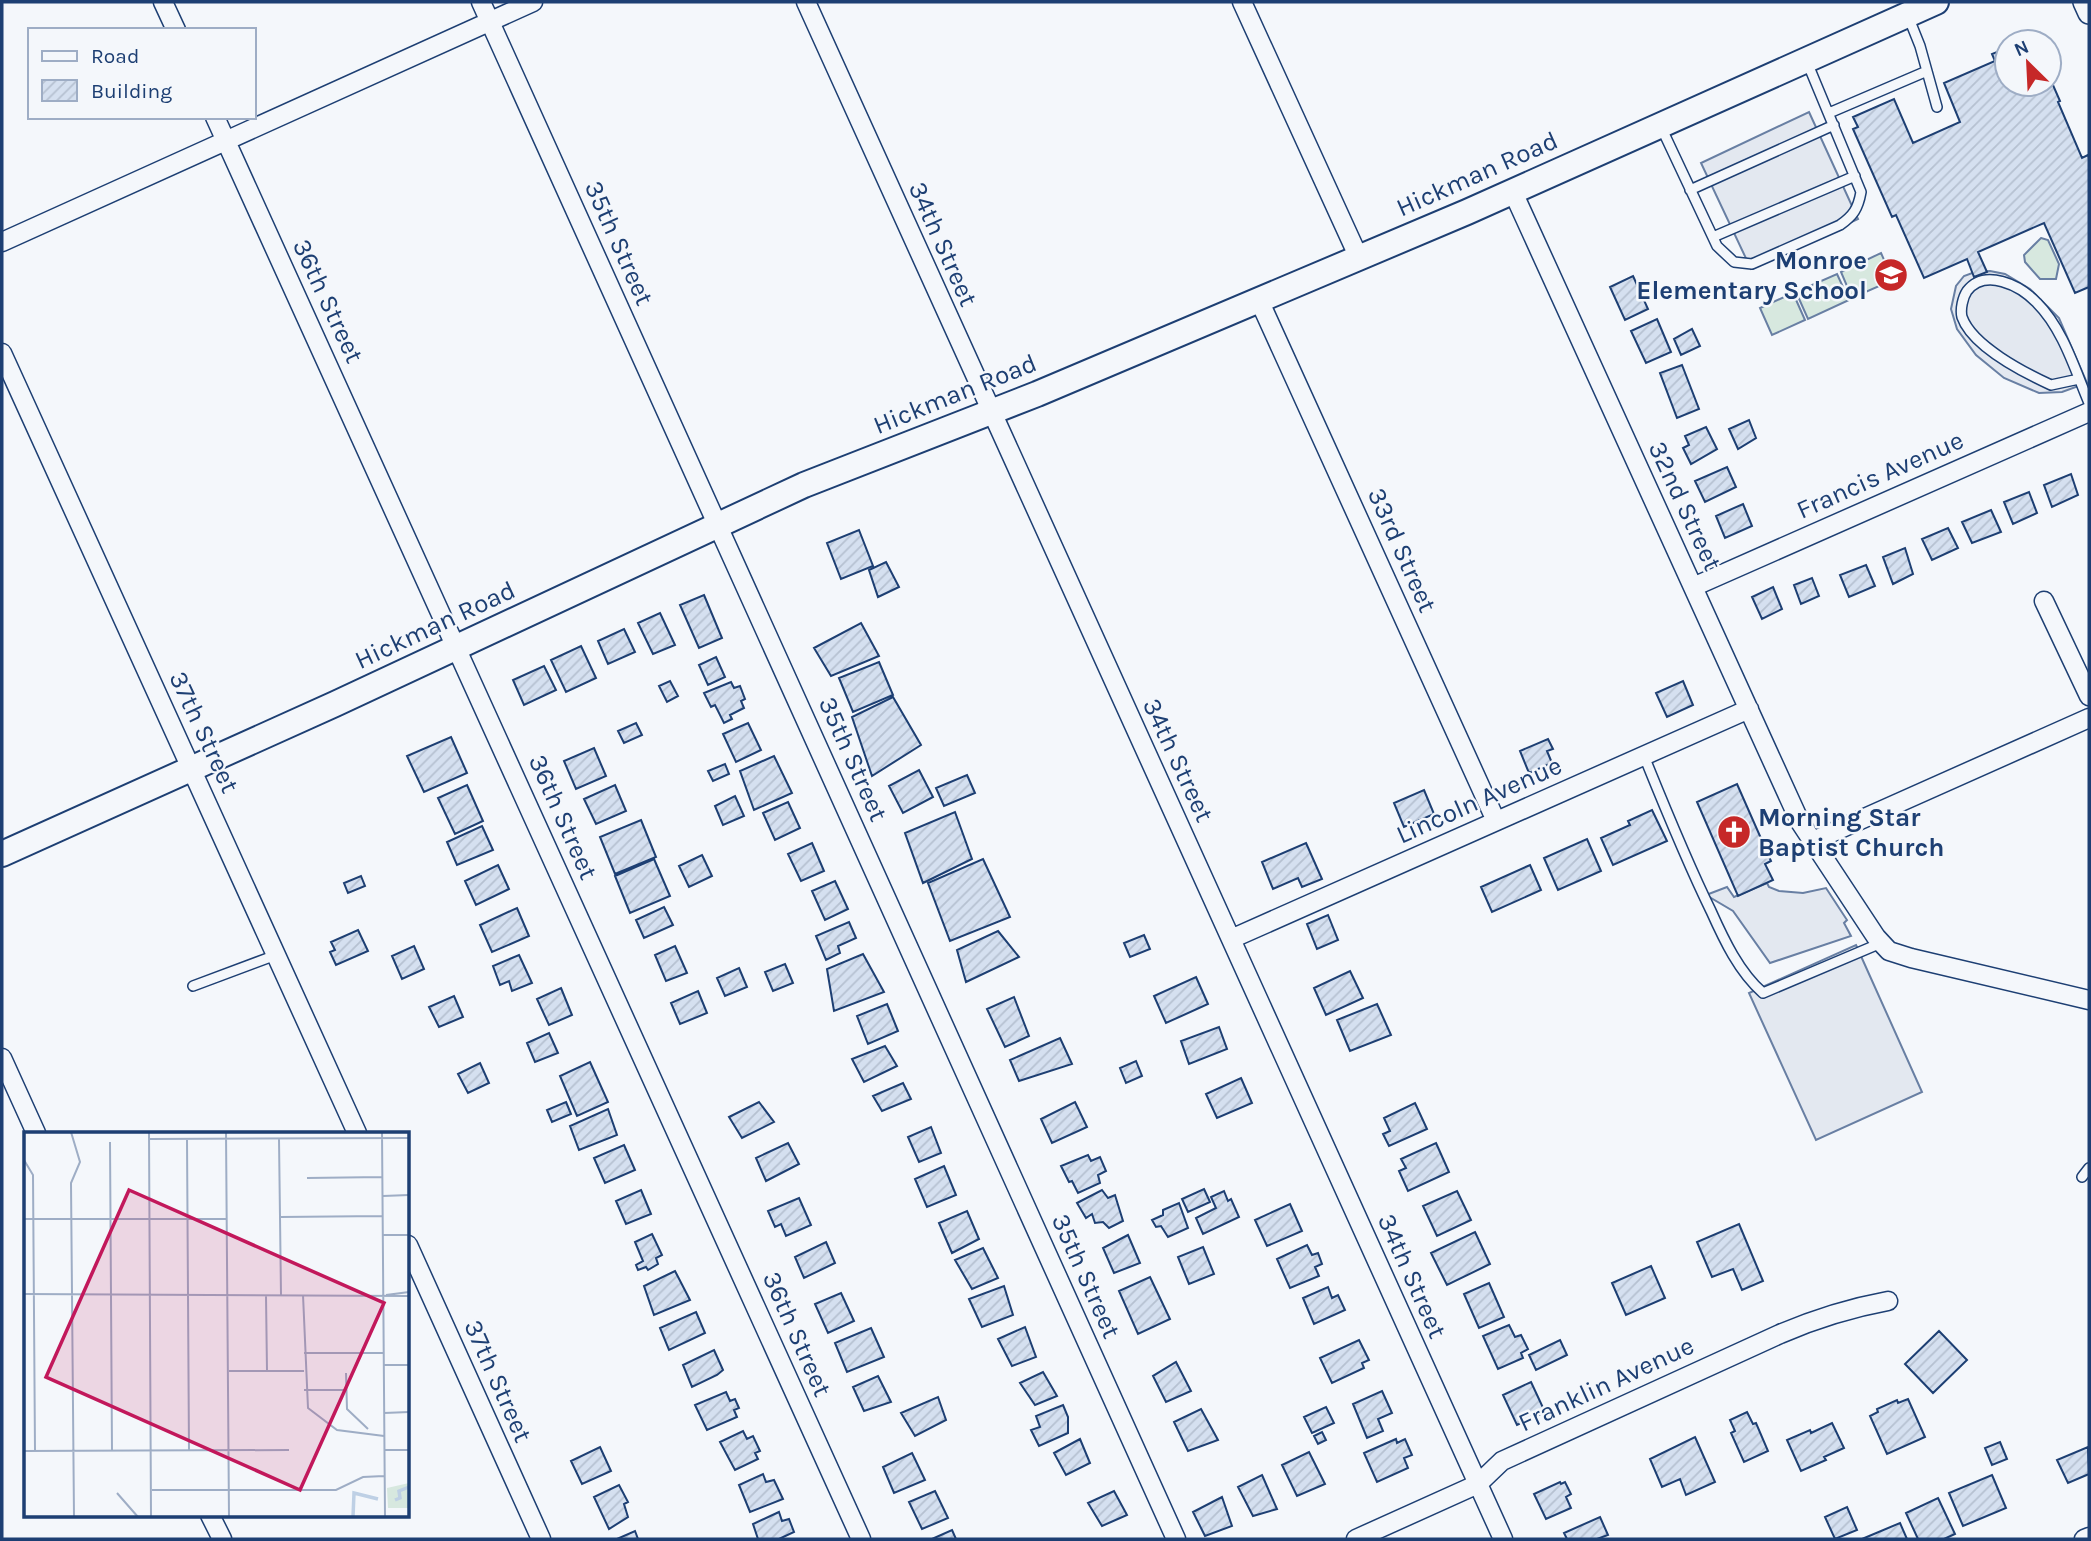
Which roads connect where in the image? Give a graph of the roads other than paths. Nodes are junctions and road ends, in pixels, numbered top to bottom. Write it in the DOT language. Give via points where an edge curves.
graph roads {
  1 [pos="163,2"];
  2 [pos="481,2"];
  3 [pos="533,2"];
  4 [pos="806,2"];
  5 [pos="1242,2"];
  6 [pos="1936,2"];
  7 [pos="2084,2"];
  8 [pos="2089,13"];
  9 [pos="1907,15"];
  10 [pos="490,21"];
  11 [pos="175,28"];
  12 [pos="1806,60"];
  13 [pos="1927,71"];
  14 [pos="1937,107"];
  15 [pos="1829,113"];
  16 [pos="216,119"];
  17 [pos="1660,125"];
  18 [pos="1833,125"];
  19 [pos="226,141"];
  20 [pos="1854,176"];
  21 [pos="1690,190"];
  22 [pos="1513,192"];
  23 [pos="1713,237"];
  24 [pos="2,242"];
  25 [pos="1359,258"];
  26 [pos="1259,300"];
  27 [pos="2,353"];
  28 [pos="2079,379"];
  29 [pos="2089,403"];
  30 [pos="990,412"];
  31 [pos="2089,412"];
  32 [pos="718,525"];
  33 [pos="1693,587"];
  34 [pos="2044,601"];
  35 [pos="457,647"];
  36 [pos="2089,696"];
  37 [pos="1749,709"];
  38 [pos="2089,718"];
  39 [pos="1644,756"];
  40 [pos="192,769"];
  41 [pos="1496,821"];
  42 [pos="1813,841"];
  43 [pos="2,854"];
  44 [pos="1231,939"];
  45 [pos="1881,943"];
  46 [pos="276,955"];
  47 [pos="193,986"];
  48 [pos="2089,1000"];
  49 [pos="2,1058"];
  50 [pos="36,1132"];
  51 [pos="357,1132"];
  52 [pos="2089,1168"];
  53 [pos="2082,1177"];
  54 [pos="410,1249"];
  55 [pos="1888,1301"];
  56 [pos="1478,1484"];
  57 [pos="211,1516"];
  58 [pos="2089,1537"];
  59 [pos="222,1539"];
  60 [pos="541,1539"];
  61 [pos="861,1539"];
  62 [pos="1176,1539"];
  63 [pos="1356,1539"];
  64 [pos="1503,1539"];
  65 [pos="2084,1539"];
  1 -- 11 [label="street"];
  2 -- 10 [label="street, 35th Street"];
  3 -- 10 [label="street"];
  4 -- 30 [label="street, 34th Street"];
  5 -- 25 [label="street"];
  6 -- 9 [label="main road, Hickman Road"];
  7 -- 8 [label="street"];
  9 -- 12 [label="main road, Hickman Road"];
  9 -- 13 [label="lane"];
  10 -- 19 [label="street"];
  10 -- 32 [label="street, 35th Street"];
  12 -- 15 [label="lane"];
  12 -- 17 [label="main road, Hickman Road"];
  13 -- 14 [label="lane"];
  13 -- 15 [label="lane"];
  15 -- 18 [label="lane"];
  16 -- 19 [label="street, 36th Street"];
  17 -- 21 [label="lane"];
  17 -- 22 [label="main road, Hickman Road"];
  18 -- 20 [label="lane"];
  18 -- 21 [label="lane"];
  19 -- 24 [label="street"];
  19 -- 35 [label="street, 36th Street"];
  20 -- 23 [label="lane"];
  20 -- 23 [label="lane" via="1861,192 1853,216 1752,264 1734,262"];
  21 -- 23 [label="lane"];
  22 -- 25 [label="main road, Hickman Road"];
  22 -- 33 [label="street, 32nd Street"];
  25 -- 26 [label="main road, Hickman Road"];
  26 -- 30 [label="main road, Hickman Road"];
  26 -- 41 [label="street, 33rd Street"];
  27 -- 40 [label="street, 37th Street"];
  28 -- 28 [label="lane" via="2054,325 2036,302 1992,279 1973,283 1963,297 1962,316 1975,335 2003,359 2051,385"];
  28 -- 29 [label="lane"];
  30 -- 32 [label="main road, Hickman Road" via="804,485"];
  30 -- 44 [label="street, 34th Street"];
  31 -- 33 [label="street, Francis Avenue"];
  32 -- 35 [label="main road, Hickman Road"];
  32 -- 62 [label="street, 35th Street"];
  33 -- 37 [label="street, 32nd Street"];
  34 -- 36 [label="street"];
  35 -- 40 [label="main road, Hickman Road"];
  35 -- 61 [label="street, 36th Street"];
  37 -- 39 [label="street, Lincoln Avenue"];
  37 -- 42 [label="street, 32nd Street"];
  38 -- 42 [label="street"];
  39 -- 41 [label="street, Lincoln Avenue"];
  39 -- 45 [label="lane" via="1722,935 1763,993"];
  40 -- 43 [label="main road, Hickman Road"];
  40 -- 46 [label="street, 37th Street"];
  41 -- 44 [label="street, Lincoln Avenue"];
  42 -- 45 [label="street, 32nd Street"];
  44 -- 56 [label="street, 34th Street"];
  45 -- 48 [label="street" via="1889,951 1911,958"];
  46 -- 47 [label="lane"];
  46 -- 51 [label="street, 37th Street"];
  49 -- 50 [label="street"];
  52 -- 53 [label="lane"];
  54 -- 60 [label="street, 37th Street"];
  55 -- 56 [label="street, Franklin Avenue" via="1853,1307 1780,1334 1502,1461"];
  56 -- 63 [label="street, Franklin Avenue"];
  56 -- 64 [label="street, 34th Street"];
  57 -- 59 [label="street"];
  58 -- 65 [label="street"];
}
